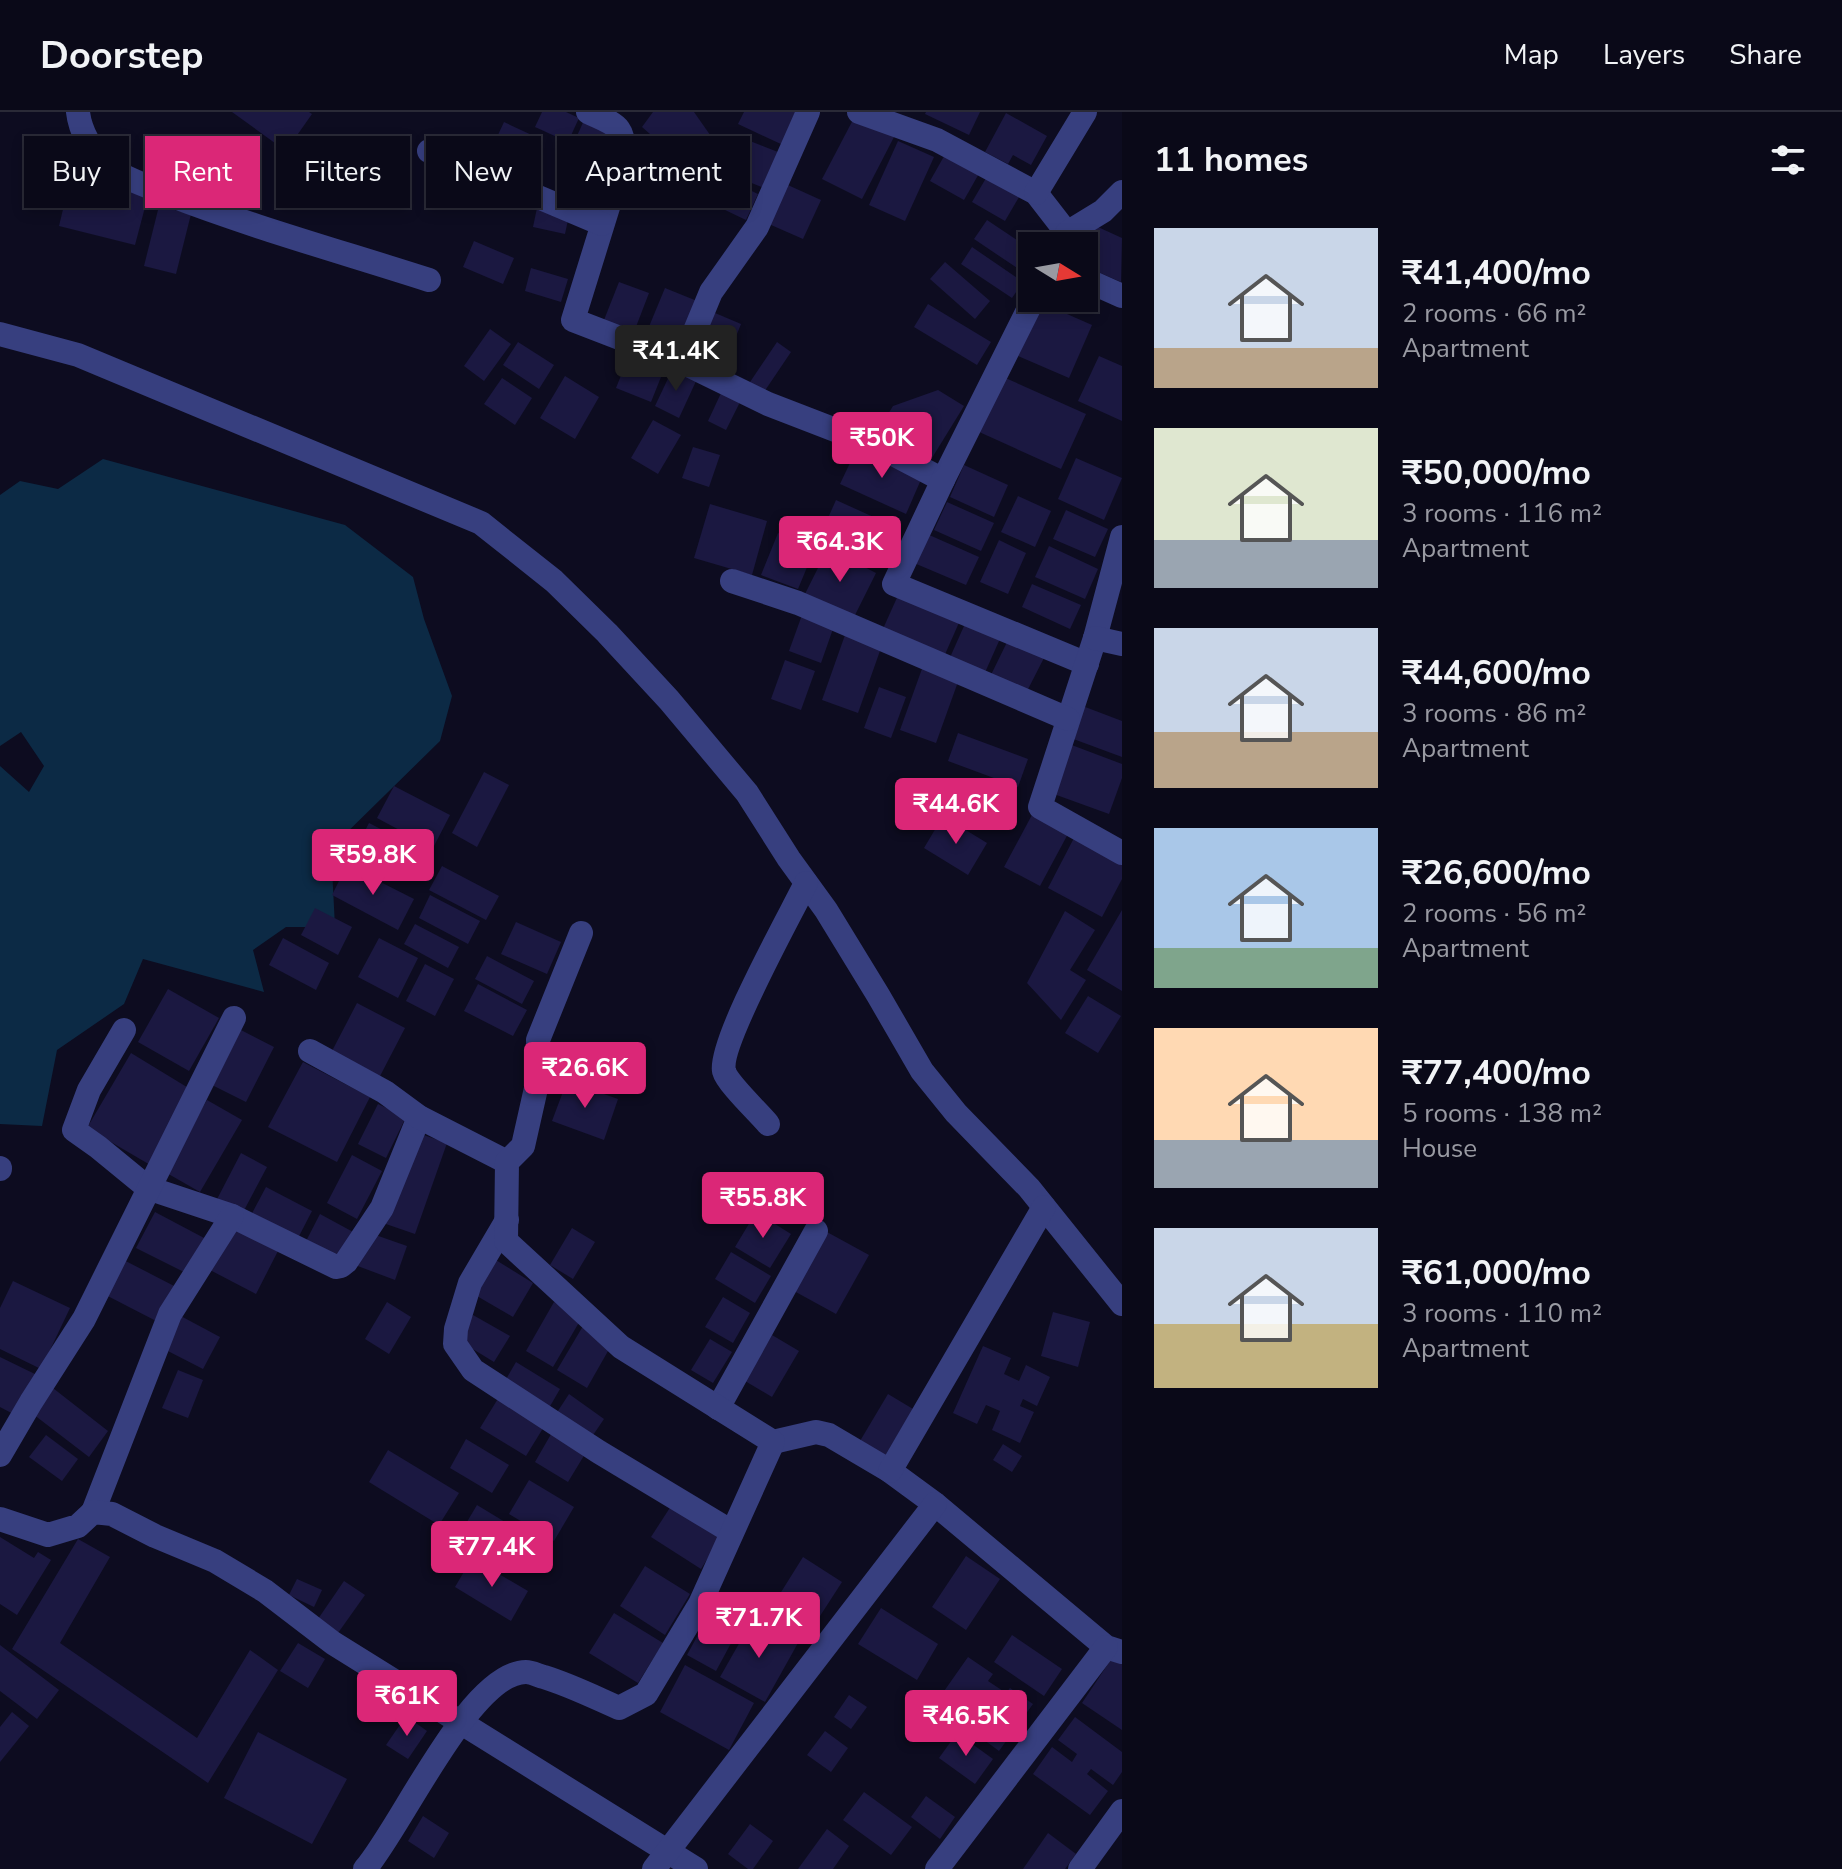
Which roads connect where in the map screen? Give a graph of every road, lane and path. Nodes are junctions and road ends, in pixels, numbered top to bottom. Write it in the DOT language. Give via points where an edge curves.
graph roads {
  1 [pos="78,112"];
  2 [pos="588,112"];
  3 [pos="808,112"];
  4 [pos="859,112"];
  5 [pos="1085,112"];
  6 [pos="1122,192"];
  7 [pos="1036,193"];
  8 [pos="541,198"];
  9 [pos="1112,217"];
  10 [pos="602,224"];
  11 [pos="1060,232"];
  12 [pos="1079,232"];
  13 [pos="429,280"];
  14 [pos="1098,285"];
  15 [pos="1122,296"];
  16 [pos="1027,312"];
  17 [pos="0,334"];
  18 [pos="682,362"];
  19 [pos="943,480"];
  20 [pos="1122,537"];
  21 [pos="732,581"];
  22 [pos="1095,638"];
  23 [pos="1122,644"];
  24 [pos="1087,664"];
  25 [pos="1068,719"];
  26 [pos="1122,853"];
  27 [pos="806,883"];
  28 [pos="581,933"];
  29 [pos="234,1018"];
  30 [pos="124,1030"];
  31 [pos="310,1051"];
  32 [pos="419,1117"];
  33 [pos="768,1124"];
  34 [pos="507,1162"];
  35 [pos="148,1188"];
  36 [pos="1044,1207"];
  37 [pos="232,1216"];
  38 [pos="507,1220"];
  39 [pos="816,1231"];
  40 [pos="1122,1304"];
  41 [pos="718,1408"];
  42 [pos="773,1442"];
  43 [pos="0,1455"];
  44 [pos="890,1471"];
  45 [pos="935,1504"];
  46 [pos="93,1512"];
  47 [pos="0,1519"];
  48 [pos="732,1532"];
  49 [pos="1114,1650"];
  50 [pos="459,1723"];
  51 [pos="1122,1811"];
  52 [pos="661,1860"];
  53 [pos="365,1869"];
  54 [pos="696,1869"];
  55 [pos="937,1869"];
  56 [pos="1080,1869"];
  1 -- 13 [label="street" via="91,146 107,166 138,182"];
  2 -- 10 [label="street" via="612,123 625,140"];
  3 -- 18 [label="street" via="757,227 711,292"];
  4 -- 7 [label="street" via="937,140"];
  5 -- 7 [label="street"];
  6 -- 9 [label="street"];
  7 -- 11 [label="street"];
  8 -- 10 [label="street"];
  9 -- 12 [label="street"];
  10 -- 18 [label="street" via="573,320"];
  14 -- 15 [label="street"];
  16 -- 19 [label="street"];
  17 -- 27 [label="street" via="78,355 481,523 554,581 669,700 747,793"];
  18 -- 19 [label="street" via="768,404 882,448"];
  19 -- 24 [label="street" via="894,584"];
  20 -- 22 [label="street"];
  21 -- 25 [label="street" via="798,603"];
  22 -- 23 [label="street"];
  22 -- 24 [label="street"];
  24 -- 25 [label="street"];
  25 -- 26 [label="street" via="1040,807"];
  27 -- 33 [label="street" via="750,994 726,1056 729,1081"];
  27 -- 36 [label="street" via="922,1071"];
  28 -- 34 [label="street" via="538,1040 539,1075 523,1146"];
  29 -- 35 [label="street"];
  30 -- 35 [label="street" via="89,1090 74,1130"];
  31 -- 32 [label="street"];
  32 -- 34 [label="street"];
  32 -- 37 [label="street" via="382,1208 341,1266"];
  34 -- 38 [label="street"];
  35 -- 37 [label="street"];
  35 -- 43 [label="street" via="84,1319"];
  36 -- 40 [label="street"];
  36 -- 44 [label="street"];
  37 -- 46 [label="street" via="170,1314"];
  38 -- 41 [label="street" via="506,1241 621,1347"];
  38 -- 48 [label="street" via="470,1283 456,1329 455,1344 473,1370"];
  39 -- 41 [label="street"];
  41 -- 42 [label="street"];
  42 -- 44 [label="street" via="816,1432 829,1435"];
  42 -- 48 [label="street"];
  44 -- 45 [label="street"];
  45 -- 49 [label="street"];
  45 -- 52 [label="street"];
  46 -- 47 [label="street" via="78,1526 48,1535"];
  46 -- 50 [label="street" via="112,1514 215,1561"];
  48 -- 50 [label="street" via="700,1604 646,1694 619,1708 527,1672 485,1692"];
  49 -- 55 [label="street"];
  50 -- 52 [label="street"];
  50 -- 53 [label="street"];
  51 -- 56 [label="street"];
  52 -- 54 [label="street"];
}
